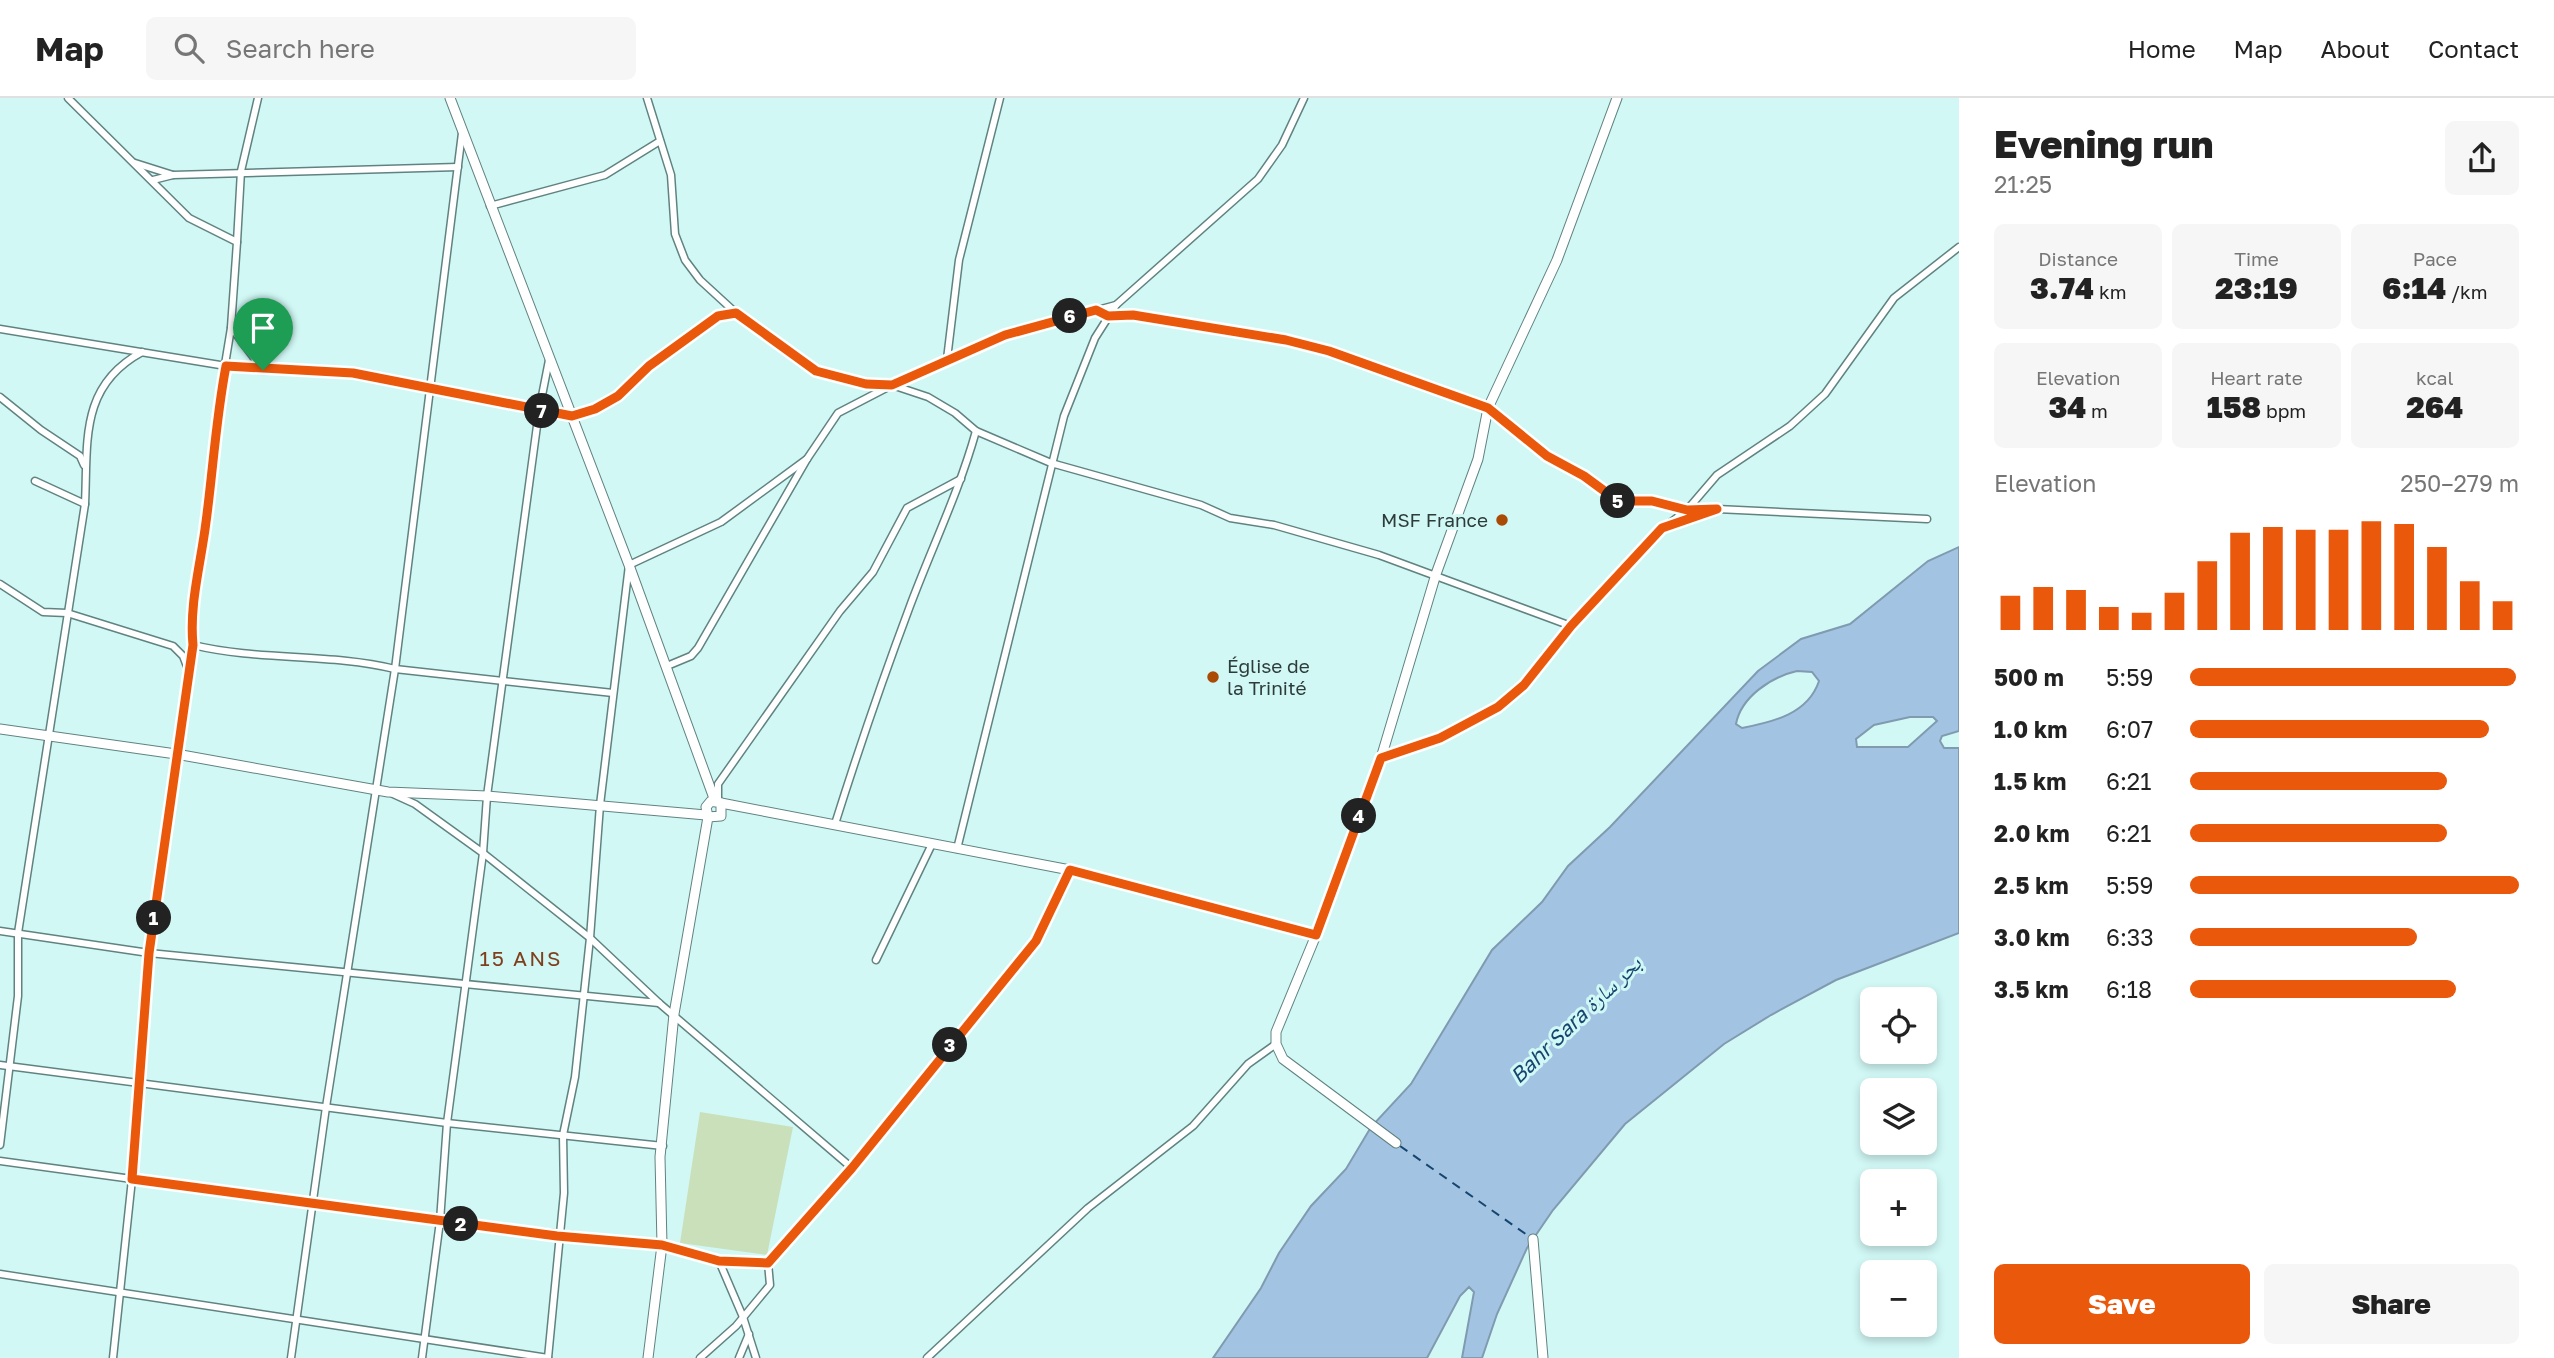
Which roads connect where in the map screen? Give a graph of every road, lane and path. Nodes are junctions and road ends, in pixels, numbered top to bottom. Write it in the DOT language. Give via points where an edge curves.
graph roads {
  1 [pos="68,98"];
  2 [pos="258,98"];
  3 [pos="450,98"];
  4 [pos="647,98"];
  5 [pos="1000,98"];
  6 [pos="1304,98"];
  7 [pos="1617,98"];
  8 [pos="462,132"];
  9 [pos="660,141"];
  10 [pos="133,163"];
  11 [pos="458,167"];
  12 [pos="241,172"];
  13 [pos="173,175"];
  14 [pos="153,180"];
  15 [pos="490,206"];
  16 [pos="237,242"];
  17 [pos="1959,247"];
  18 [pos="1116,305"];
  19 [pos="1096,310"];
  20 [pos="736,313"];
  21 [pos="1108,316"];
  22 [pos="231,327"];
  23 [pos="0,329"];
  24 [pos="142,352"];
  25 [pos="549,358"];
  26 [pos="947,359"];
  27 [pos="226,366"];
  28 [pos="263,370"];
  29 [pos="892,385"];
  30 [pos="432,389"];
  31 [pos="0,397"];
  32 [pos="1488,408"];
  33 [pos="539,411"];
  34 [pos="572,416"];
  35 [pos="976,431"];
  36 [pos="807,459"];
  37 [pos="1051,463"];
  38 [pos="86,469"];
  39 [pos="963,478"];
  40 [pos="35,481"];
  41 [pos="85,504"];
  42 [pos="1717,509"];
  43 [pos="1687,510"];
  44 [pos="1927,519"];
  45 [pos="1662,528"];
  46 [pos="629,565"];
  47 [pos="1436,574"];
  48 [pos="0,584"];
  49 [pos="67,614"];
  50 [pos="1571,626"];
  51 [pos="193,645"];
  52 [pos="667,666"];
  53 [pos="188,669"];
  54 [pos="395,669"];
  55 [pos="505,681"];
  56 [pos="612,693"];
  57 [pos="0,729"];
  58 [pos="51,736"];
  59 [pos="176,754"];
  60 [pos="1381,758"];
  61 [pos="377,788"];
  62 [pos="388,792"];
  63 [pos="487,796"];
  64 [pos="718,802"];
  65 [pos="600,805"];
  66 [pos="707,816"];
  67 [pos="835,824"];
  68 [pos="932,844"];
  69 [pos="957,849"];
  70 [pos="483,853"];
  71 [pos="1070,870"];
  72 [pos="0,931"];
  73 [pos="18,933"];
  74 [pos="1316,935"];
  75 [pos="590,939"];
  76 [pos="149,953"];
  77 [pos="876,960"];
  78 [pos="347,973"];
  79 [pos="467,986"];
  80 [pos="582,994"];
  81 [pos="659,1003"];
  82 [pos="674,1014"];
  83 [pos="1276,1044"];
  84 [pos="0,1065"];
  85 [pos="10,1066"];
  86 [pos="139,1082"];
  87 [pos="326,1107"];
  88 [pos="447,1123"];
  89 [pos="563,1135"];
  90 [pos="1396,1143"];
  91 [pos="0,1145"];
  92 [pos="663,1146"];
  93 [pos="0,1161"];
  94 [pos="852,1168"];
  95 [pos="132,1179"];
  96 [pos="313,1204"];
  97 [pos="440,1221"];
  98 [pos="557,1236"];
  99 [pos="1533,1239"];
  100 [pos="662,1245"];
  101 [pos="719,1261"];
  102 [pos="768,1263"];
  103 [pos="0,1274"];
  104 [pos="118,1292"];
  105 [pos="743,1317"];
  106 [pos="296,1321"];
  107 [pos="749,1334"];
  108 [pos="424,1340"];
  109 [pos="113,1358"];
  110 [pos="291,1358"];
  111 [pos="422,1358"];
  112 [pos="548,1358"];
  113 [pos="648,1358"];
  114 [pos="700,1358"];
  115 [pos="739,1358"];
  116 [pos="756,1358"];
  117 [pos="927,1358"];
  118 [pos="1543,1358"];
  1 -- 10 [label="street"];
  2 -- 12 [label="street"];
  3 -- 8 [label="main road"];
  4 -- 9 [label="street"];
  5 -- 26 [label="street" via="959,260"];
  6 -- 18 [label="street" via="1282,145 1258,179"];
  7 -- 32 [label="main road" via="1557,260"];
  8 -- 11 [label="street"];
  8 -- 15 [label="main road"];
  9 -- 15 [label="street" via="605,175"];
  9 -- 20 [label="street" via="671,174 675,234 685,260"];
  10 -- 13 [label="street"];
  10 -- 14 [label="street"];
  11 -- 12 [label="street"];
  11 -- 30 [label="street"];
  12 -- 13 [label="street"];
  12 -- 16 [label="street"];
  13 -- 14 [label="street"];
  14 -- 16 [label="street" via="189,218"];
  15 -- 25 [label="main road"];
  16 -- 22 [label="street"];
  17 -- 43 [label="street" via="1894,298 1825,394 1790,426 1717,475"];
  18 -- 19 [label="street"];
  18 -- 21 [label="street"];
  19 -- 21 [label="street"];
  19 -- 26 [label="street" via="1005,335"];
  20 -- 29 [label="street" via="816,371 866,384"];
  20 -- 34 [label="street" via="718,316 649,366 618,396"];
  21 -- 32 [label="street" via="1133,315 1310,345"];
  21 -- 37 [label="street" via="1081,371"];
  22 -- 27 [label="street"];
  22 -- 28 [label="street"];
  23 -- 24 [label="street"];
  24 -- 27 [label="street"];
  24 -- 38 [label="street" via="122,363 95,400"];
  25 -- 33 [label="street"];
  25 -- 34 [label="main road"];
  26 -- 29 [label="street"];
  27 -- 28 [label="street"];
  27 -- 51 [label="street" via="191,623"];
  28 -- 30 [label="street" via="353,373"];
  29 -- 35 [label="street" via="928,397"];
  29 -- 36 [label="street" via="838,413"];
  30 -- 33 [label="street"];
  30 -- 54 [label="street"];
  31 -- 38 [label="street" via="80,456"];
  32 -- 43 [label="street" via="1547,456 1618,501 1652,501"];
  32 -- 47 [label="main road" via="1478,459"];
  33 -- 34 [label="street"];
  33 -- 55 [label="street"];
  34 -- 46 [label="main road"];
  35 -- 37 [label="street"];
  35 -- 39 [label="street"];
  36 -- 46 [label="street" via="721,523"];
  36 -- 52 [label="street" via="698,648"];
  37 -- 47 [label="street"];
  37 -- 69 [label="street"];
  38 -- 41 [label="street"];
  39 -- 64 [label="street" via="907,508 873,572 840,611 718,784"];
  39 -- 67 [label="street" via="910,607"];
  40 -- 41 [label="street"];
  41 -- 49 [label="street"];
  42 -- 43 [label="street"];
  42 -- 44 [label="street"];
  42 -- 45 [label="street"];
  43 -- 45 [label="street"];
  45 -- 50 [label="street"];
  46 -- 52 [label="main road"];
  46 -- 56 [label="street"];
  47 -- 50 [label="street"];
  47 -- 60 [label="main road"];
  48 -- 49 [label="street" via="30,607"];
  49 -- 53 [label="street" via="173,646"];
  49 -- 58 [label="street"];
  50 -- 60 [label="street" via="1524,685 1498,707 1440,738"];
  51 -- 53 [label="street"];
  51 -- 54 [label="street" via="218,652 362,661"];
  52 -- 64 [label="main road"];
  53 -- 59 [label="street"];
  54 -- 55 [label="street"];
  54 -- 61 [label="street"];
  55 -- 56 [label="street"];
  55 -- 63 [label="street"];
  56 -- 65 [label="street"];
  57 -- 58 [label="main road"];
  58 -- 59 [label="main road"];
  58 -- 73 [label="street"];
  59 -- 61 [label="main road"];
  59 -- 76 [label="street"];
  60 -- 74 [label="main road"];
  61 -- 62 [label="main road"];
  61 -- 78 [label="street"];
  62 -- 63 [label="main road"];
  62 -- 70 [label="street" via="415,804"];
  63 -- 65 [label="main road"];
  63 -- 70 [label="street"];
  64 -- 66 [label="main road" via="708,804"];
  64 -- 66 [label="main road" via="724,812 721,816"];
  64 -- 67 [label="main road"];
  65 -- 66 [label="main road"];
  65 -- 75 [label="street"];
  66 -- 82 [label="main road"];
  67 -- 68 [label="main road"];
  68 -- 69 [label="main road"];
  68 -- 77 [label="street"];
  69 -- 71 [label="main road"];
  70 -- 75 [label="street"];
  70 -- 79 [label="street"];
  71 -- 74 [label="main road"];
  71 -- 94 [label="street" via="1036,941"];
  72 -- 73 [label="street"];
  73 -- 76 [label="street"];
  73 -- 85 [label="street" via="18,996"];
  74 -- 83 [label="main road" via="1280,1019"];
  75 -- 80 [label="street"];
  75 -- 81 [label="street"];
  76 -- 78 [label="street"];
  76 -- 86 [label="street"];
  78 -- 79 [label="street"];
  78 -- 87 [label="street"];
  79 -- 80 [label="street"];
  79 -- 88 [label="street"];
  80 -- 81 [label="street"];
  80 -- 89 [label="street" via="575,1077"];
  81 -- 82 [label="street"];
  82 -- 92 [label="main road"];
  82 -- 94 [label="street"];
  83 -- 90 [label="main road" via="1283,1059"];
  83 -- 117 [label="street" via="1248,1063 1193,1126 1088,1208"];
  84 -- 85 [label="street"];
  85 -- 86 [label="street"];
  85 -- 91 [label="street"];
  86 -- 87 [label="street"];
  86 -- 95 [label="street"];
  87 -- 88 [label="street"];
  87 -- 96 [label="street"];
  88 -- 89 [label="street"];
  88 -- 97 [label="street"];
  89 -- 92 [label="street"];
  89 -- 98 [label="street" via="564,1193"];
  92 -- 100 [label="main road"];
  93 -- 95 [label="street"];
  94 -- 102 [label="street"];
  95 -- 96 [label="street"];
  95 -- 104 [label="street"];
  96 -- 97 [label="street"];
  96 -- 106 [label="street"];
  97 -- 98 [label="street"];
  97 -- 108 [label="street"];
  98 -- 100 [label="street"];
  98 -- 112 [label="street"];
  99 -- 118 [label="main road"];
  100 -- 101 [label="street"];
  100 -- 113 [label="main road"];
  101 -- 102 [label="street"];
  101 -- 105 [label="street"];
  102 -- 105 [label="street" via="770,1285"];
  103 -- 104 [label="street"];
  104 -- 106 [label="street"];
  104 -- 109 [label="street"];
  105 -- 107 [label="street"];
  105 -- 114 [label="street"];
  106 -- 108 [label="street"];
  106 -- 110 [label="street"];
  107 -- 115 [label="street"];
  107 -- 116 [label="street"];
  108 -- 111 [label="street"];
  108 -- 112 [label="street"];
}
